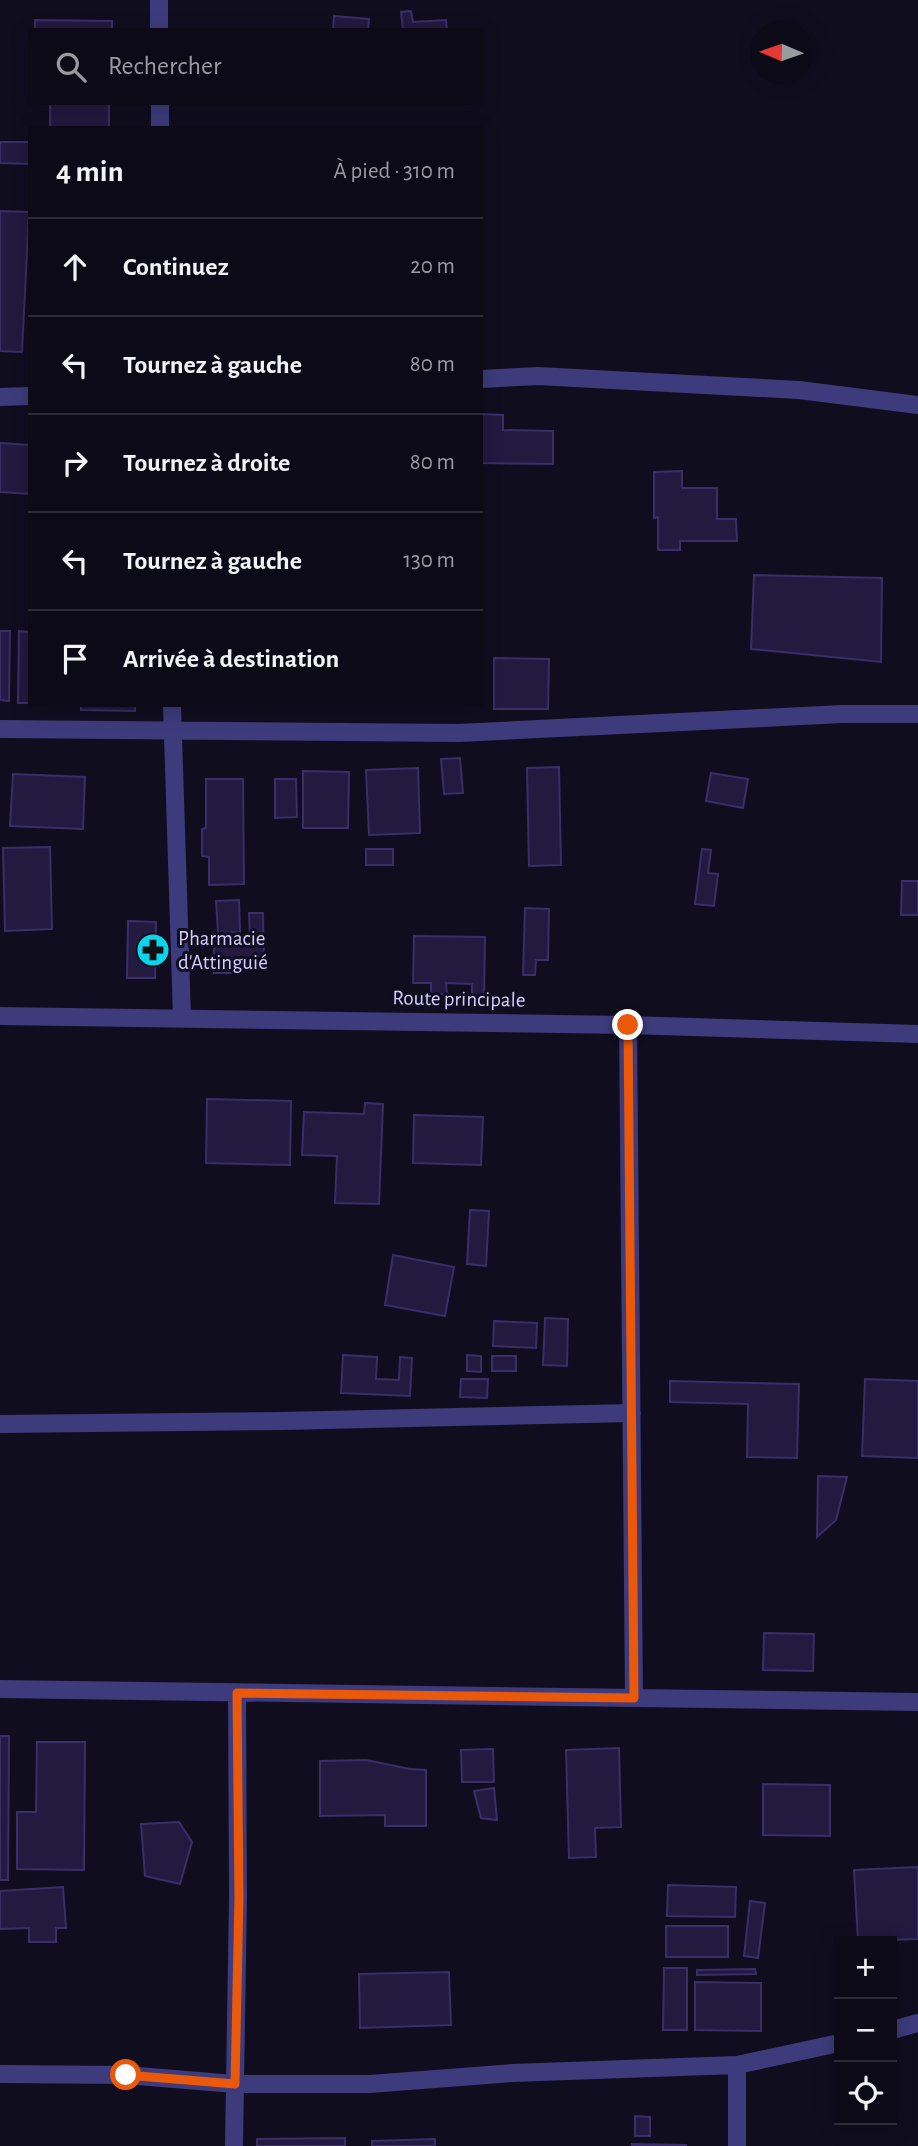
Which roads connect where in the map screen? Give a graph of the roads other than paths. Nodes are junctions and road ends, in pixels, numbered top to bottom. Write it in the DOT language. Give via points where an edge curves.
graph roads {
  1 [pos="159,0"];
  2 [pos="159,28"];
  3 [pos="160,105"];
  4 [pos="160,126"];
  5 [pos="483,379"];
  6 [pos="28,396"];
  7 [pos="0,397"];
  8 [pos="918,405"];
  9 [pos="172,707"];
  10 [pos="918,714"];
  11 [pos="0,729"];
  12 [pos="173,731"];
  13 [pos="0,1016"];
  14 [pos="182,1017"];
  15 [pos="628,1025"];
  16 [pos="918,1034"];
  17 [pos="632,1413"];
  18 [pos="0,1424"];
  19 [pos="0,1689"];
  20 [pos="237,1693"];
  21 [pos="634,1698"];
  22 [pos="918,1702"];
  23 [pos="918,2023"];
  24 [pos="897,2029"];
  25 [pos="834,2044"];
  26 [pos="737,2065"];
  27 [pos="0,2074"];
  28 [pos="235,2084"];
  29 [pos="234,2146"];
  30 [pos="737,2146"];
  1 -- 2 [label="street"];
  3 -- 4 [label="street"];
  5 -- 8 [label="street" via="538,376 799,390"];
  6 -- 7 [label="street"];
  9 -- 12 [label="street"];
  10 -- 12 [label="street" via="459,733"];
  11 -- 12 [label="street"];
  12 -- 14 [label="street"];
  13 -- 14 [label="street, Route principale"];
  14 -- 15 [label="street, Route principale"];
  15 -- 16 [label="street, Route principale"];
  15 -- 17 [label="street"];
  17 -- 18 [label="street"];
  17 -- 21 [label="street"];
  19 -- 20 [label="street"];
  20 -- 21 [label="street"];
  20 -- 28 [label="street"];
  21 -- 22 [label="street"];
  23 -- 24 [label="street"];
  25 -- 26 [label="street"];
  26 -- 28 [label="street" via="512,2073 370,2084"];
  26 -- 30 [label="street"];
  27 -- 28 [label="street" via="126,2075"];
  28 -- 29 [label="street"];
}
